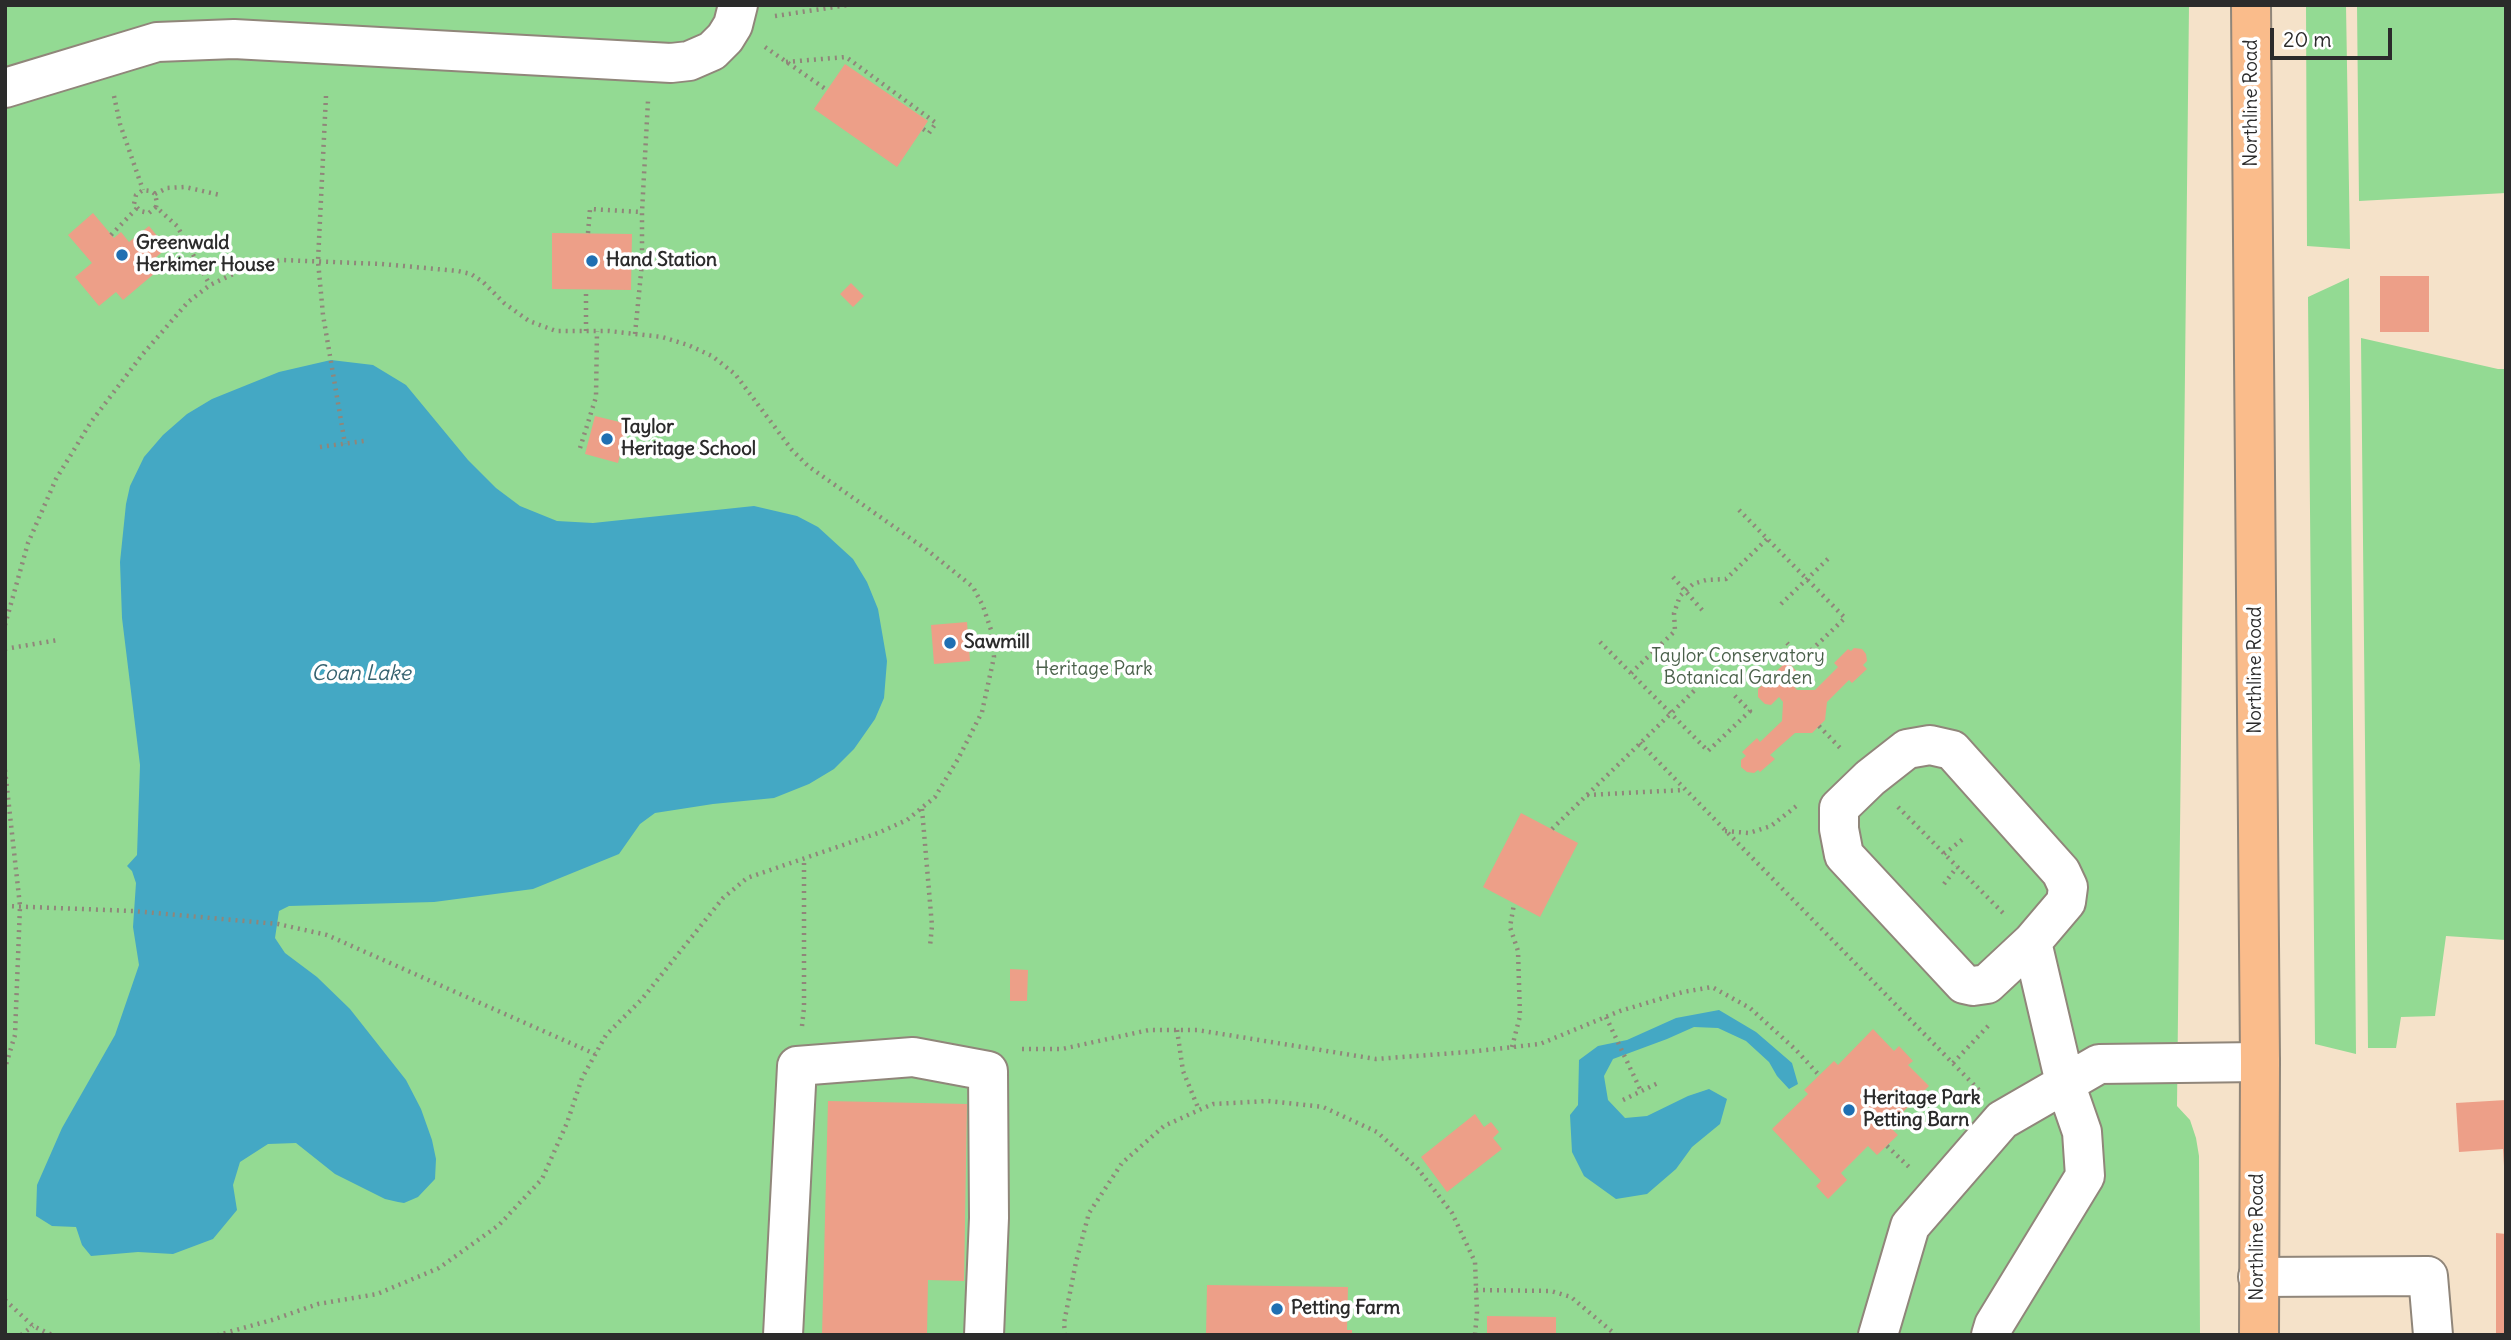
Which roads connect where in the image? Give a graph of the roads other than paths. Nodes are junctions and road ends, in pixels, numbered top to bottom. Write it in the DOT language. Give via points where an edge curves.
graph roads {
  1 [pos="2251,5"];
  2 [pos="735,15"];
  3 [pos="5,88"];
  4 [pos="2032,942"];
  5 [pos="2260,1062"];
  6 [pos="2065,1083"];
  7 [pos="2258,1277"];
  8 [pos="783,1335"];
  9 [pos="984,1335"];
  10 [pos="1878,1335"];
  11 [pos="1992,1335"];
  12 [pos="2259,1335"];
  13 [pos="2433,1335"];
  1 -- 5 [label="main road, Northline Road"];
  2 -- 3 [label="lane" via="725,38 712,51 689,61 234,39 157,42"];
  4 -- 4 [label="lane" via="2066,902 2068,887 2061,872 1952,750 1930,745 1907,749 1839,808 1844,855 1964,984 1987,984"];
  4 -- 6 [label="lane"];
  5 -- 6 [label="lane" via="2099,1063"];
  5 -- 7 [label="main road, Northline Road"];
  6 -- 10 [label="lane" via="2002,1120 1910,1226"];
  6 -- 11 [label="lane" via="2082,1132 2085,1176"];
  7 -- 12 [label="main road, Northline Road"];
  7 -- 13 [label="lane" via="2428,1276"];
  8 -- 9 [label="lane" via="797,1066 913,1057 988,1071"];
}
